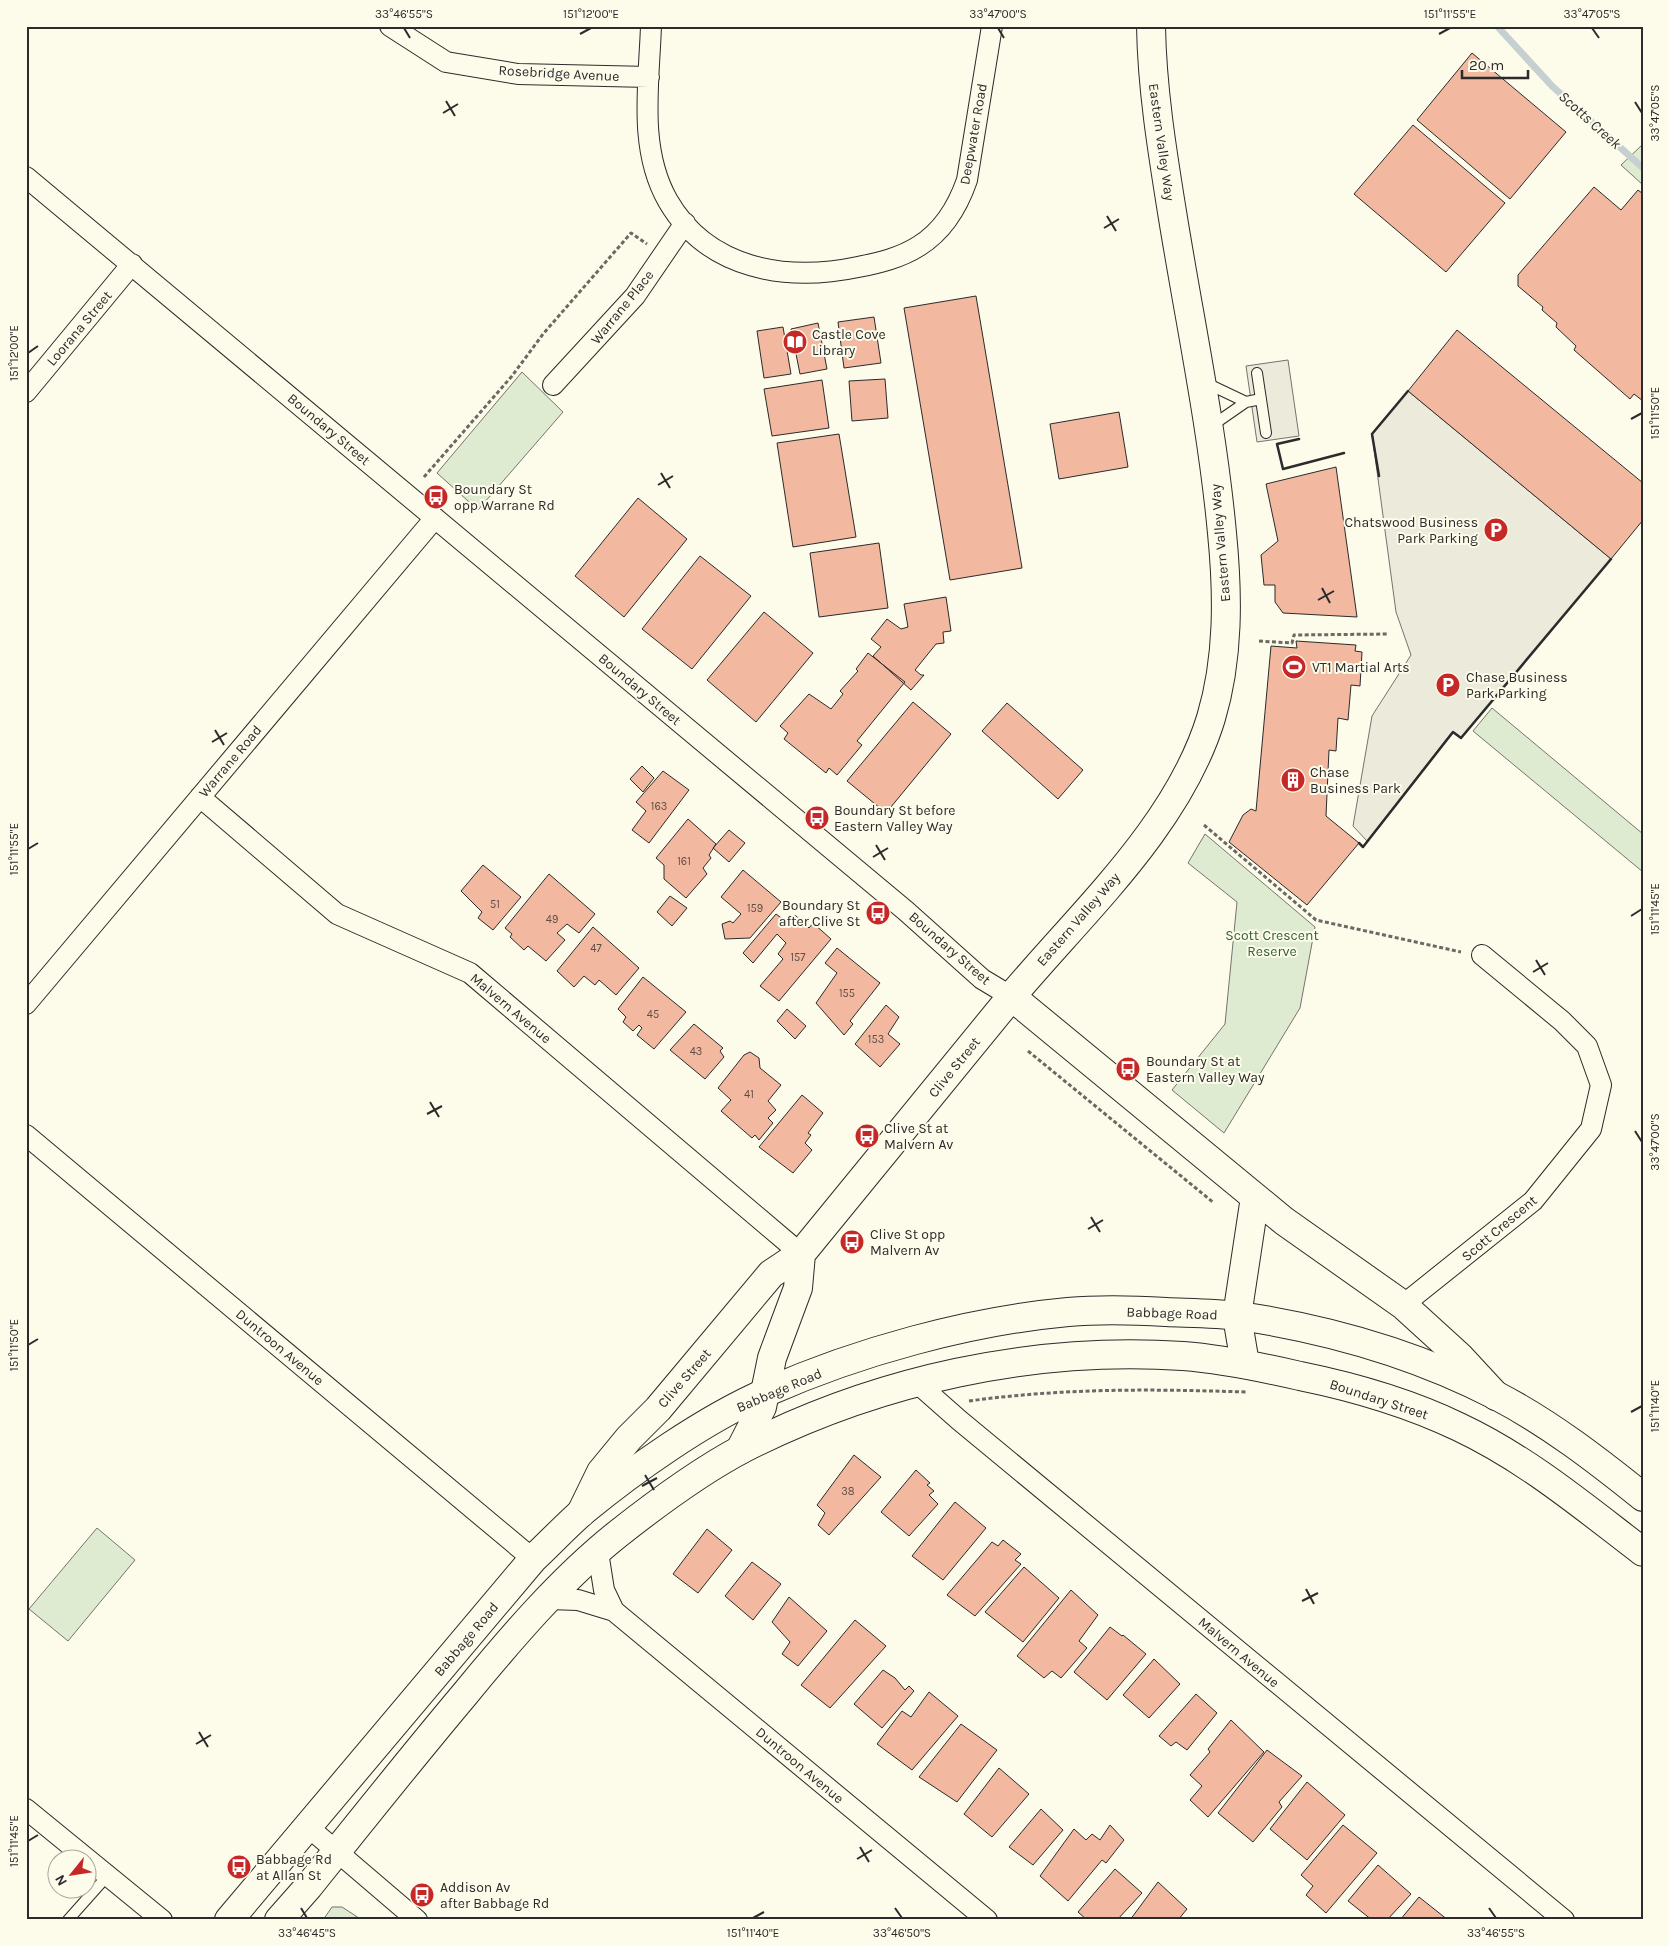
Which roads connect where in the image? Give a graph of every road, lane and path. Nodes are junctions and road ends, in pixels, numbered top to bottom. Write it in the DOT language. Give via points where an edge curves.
graph roads {
  1 [pos="390,26"];
  2 [pos="651,26"];
  3 [pos="992,26"];
  4 [pos="1151,26"];
  5 [pos="649,77"];
  6 [pos="26,177"];
  7 [pos="684,223"];
  8 [pos="631,233"];
  9 [pos="132,264"];
  10 [pos="1257,373"];
  11 [pos="1200,380"];
  12 [pos="553,385"];
  13 [pos="26,392"];
  14 [pos="1261,400"];
  15 [pos="1246,402"];
  16 [pos="1208,429"];
  17 [pos="1266,433"];
  18 [pos="424,477"];
  19 [pos="435,518"];
  20 [pos="1388,634"];
  21 [pos="1259,641"];
  22 [pos="200,797"];
  23 [pos="1204,825"];
  24 [pos="1482,955"];
  25 [pos="1012,997"];
  26 [pos="26,1004"];
  27 [pos="1028,1051"];
  28 [pos="26,1135"];
  29 [pos="1254,1197"];
  30 [pos="1214,1203"];
  31 [pos="801,1254"];
  32 [pos="1403,1305"];
  33 [pos="1237,1316"];
  34 [pos="1245,1364"];
  35 [pos="916,1382"];
  36 [pos="766,1392"];
  37 [pos="1253,1392"];
  38 [pos="1496,1396"];
  39 [pos="966,1402"];
  40 [pos="740,1450"];
  41 [pos="1643,1497"];
  42 [pos="581,1513"];
  43 [pos="598,1552"];
  44 [pos="1643,1552"];
  45 [pos="533,1559"];
  46 [pos="549,1599"];
  47 [pos="614,1611"];
  48 [pos="26,1808"];
  49 [pos="307,1826"];
  50 [pos="336,1852"];
  51 [pos="109,1874"];
  52 [pos="68,1920"];
  53 [pos="162,1920"];
  54 [pos="229,1920"];
  55 [pos="279,1920"];
  56 [pos="417,1920"];
  57 [pos="987,1920"];
  58 [pos="1564,1920"];
  1 -- 5 [label="street, Rosebridge Avenue" via="446,62 518,74"];
  2 -- 5 [label="street, Deepwater Road"];
  3 -- 7 [label="street, Deepwater Road" via="967,180 948,218 920,246 882,262 798,274 769,271 742,263 718,252"];
  4 -- 11 [label="main road, Eastern Valley Way" via="1155,94"];
  5 -- 7 [label="street, Deepwater Road" via="652,161 668,200"];
  6 -- 9 [label="street, Boundary Street"];
  7 -- 12 [label="street, Warrane Place" via="635,296"];
  8 -- 18 [label="path"];
  9 -- 13 [label="street, Loorana Street"];
  9 -- 19 [label="street, Boundary Street"];
  10 -- 14 [label="lane"];
  11 -- 15 [label="lane"];
  11 -- 16 [label="main road, Eastern Valley Way"];
  14 -- 15 [label="lane"];
  14 -- 17 [label="lane"];
  15 -- 16 [label="lane"];
  16 -- 25 [label="main road, Eastern Valley Way" via="1222,536 1226,597 1221,672 1210,718 1176,795 1147,837"];
  19 -- 22 [label="street, Warrane Road"];
  19 -- 25 [label="street, Boundary Street" via="906,911 982,979"];
  20 -- 21 [label="path" via="1294,635 1292,643"];
  22 -- 26 [label="street, Warrane Road"];
  22 -- 31 [label="street, Malvern Avenue" via="336,914 470,973"];
  23 -- 24 [label="path" via="1316,920"];
  24 -- 32 [label="street, Scott Crescent" via="1562,1020 1587,1046 1601,1085 1591,1129 1533,1201"];
  25 -- 29 [label="main road, Boundary Street"];
  25 -- 31 [label="main road, Clive Street"];
  27 -- 30 [label="path"];
  28 -- 45 [label="street, Duntroon Avenue"];
  29 -- 32 [label="main road, Boundary Street"];
  29 -- 33 [label="main road"];
  31 -- 36 [label="main road" via="798,1288 772,1358"];
  31 -- 42 [label="main road, Clive Street" via="771,1274 658,1409 629,1438 601,1472"];
  32 -- 38 [label="main road, Boundary Street" via="1459,1356"];
  33 -- 34 [label="main road"];
  33 -- 36 [label="main road, Babbage Road" via="1131,1310 1069,1312 1003,1321 879,1351"];
  33 -- 38 [label="main road, Babbage Road" via="1328,1333 1449,1375"];
  34 -- 35 [label="main road" via="1181,1356 1069,1356 1014,1362"];
  34 -- 44 [label="main road, Boundary Street" via="1336,1384 1458,1426 1518,1459"];
  35 -- 40 [label="main road" via="795,1424"];
  35 -- 58 [label="street, Malvern Avenue"];
  36 -- 40 [label="main road" via="756,1421"];
  36 -- 42 [label="main road, Babbage Road" via="734,1408 654,1459"];
  37 -- 39 [label="path" via="1139,1388 1083,1390"];
  38 -- 41 [label="main road, Boundary Street" via="1596,1459"];
  40 -- 43 [label="main road" via="617,1534"];
  42 -- 45 [label="main road, Babbage Road"];
  43 -- 46 [label="main road"];
  43 -- 47 [label="street, Duntroon Avenue" via="604,1590"];
  45 -- 49 [label="main road, Babbage Road"];
  46 -- 47 [label="street, Duntroon Avenue" via="578,1600"];
  46 -- 50 [label="main road" via="482,1673"];
  47 -- 57 [label="street, Duntroon Avenue"];
  48 -- 51 [label="street"];
  49 -- 50 [label="street"];
  49 -- 54 [label="main road, Babbage Road"];
  50 -- 55 [label="main road"];
  50 -- 56 [label="street"];
  51 -- 52 [label="lane"];
  51 -- 53 [label="street"];
}
